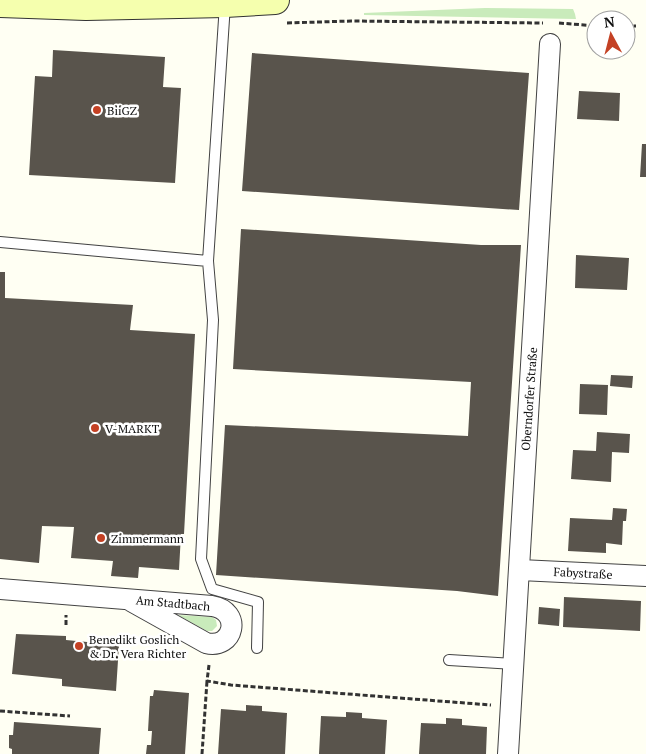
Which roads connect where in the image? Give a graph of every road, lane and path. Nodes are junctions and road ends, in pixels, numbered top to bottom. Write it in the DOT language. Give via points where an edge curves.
graph roads {
  1 [pos="225,1"];
  2 [pos="0,3"];
  3 [pos="87,3"];
  4 [pos="279,12"];
  5 [pos="586,25"];
  6 [pos="550,44"];
  7 [pos="0,242"];
  8 [pos="208,261"];
  9 [pos="520,570"];
  10 [pos="646,576"];
  11 [pos="0,590"];
  12 [pos="212,598"];
  13 [pos="129,600"];
  14 [pos="212,644"];
  15 [pos="256,648"];
  16 [pos="449,660"];
  17 [pos="514,664"];
  18 [pos="207,681"];
  19 [pos="511,706"];
  20 [pos="0,711"];
  21 [pos="70,716"];
  22 [pos="202,754"];
  23 [pos="508,754"];
  1 -- 3 [label="street"];
  1 -- 4 [label="street"];
  1 -- 8 [label="lane"];
  2 -- 3 [label="street"];
  4 -- 5 [label="path" via="361,21"];
  6 -- 9 [label="street, Oberndorfer Straße"];
  7 -- 8 [label="lane"];
  8 -- 12 [label="lane" via="214,320 201,559"];
  9 -- 10 [label="street, Fabystraße"];
  9 -- 17 [label="street, Oberndorfer Straße"];
  11 -- 13 [label="street, Am Stadtbach"];
  12 -- 13 [label="street, Am Stadtbach"];
  12 -- 14 [label="street, Am Stadtbach" via="232,624 224,640"];
  12 -- 15 [label="lane" via="258,602"];
  13 -- 14 [label="street, Am Stadtbach"];
  14 -- 18 [label="path"];
  16 -- 17 [label="lane"];
  17 -- 19 [label="street, Oberndorfer Straße"];
  18 -- 19 [label="path"];
  18 -- 22 [label="path"];
  19 -- 23 [label="street, Oberndorfer Straße"];
  20 -- 21 [label="path"];
}
